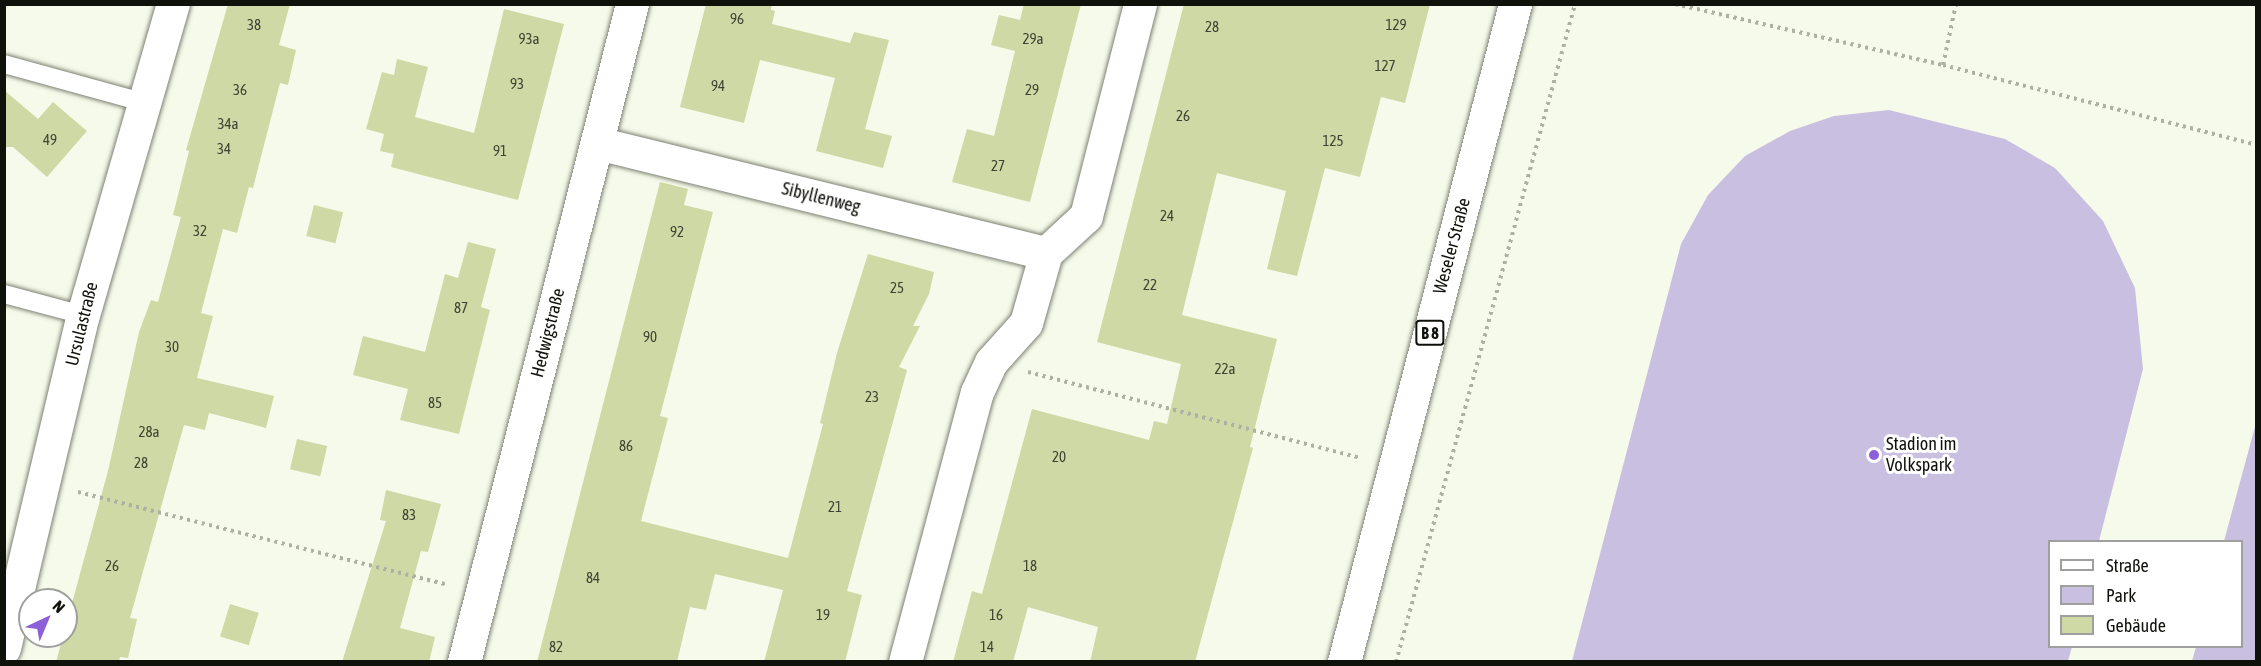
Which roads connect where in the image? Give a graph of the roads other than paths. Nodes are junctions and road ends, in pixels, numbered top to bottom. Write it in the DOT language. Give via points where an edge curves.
graph roads {
  1 [pos="173,4"];
  2 [pos="632,4"];
  3 [pos="1140,4"];
  4 [pos="1515,4"];
  5 [pos="4,64"];
  6 [pos="146,103"];
  7 [pos="597,143"];
  8 [pos="1046,253"];
  9 [pos="4,294"];
  10 [pos="83,315"];
  11 [pos="4,648"];
  12 [pos="464,662"];
  13 [pos="905,662"];
  14 [pos="1344,662"];
  1 -- 6 [label="street, Ursulastraße"];
  2 -- 7 [label="street, Hedwigstraße"];
  3 -- 8 [label="street" via="1086,216"];
  4 -- 14 [label="street, Weseler Straße / B 8"];
  5 -- 6 [label="lane"];
  6 -- 10 [label="street, Ursulastraße"];
  7 -- 8 [label="street, Sibyllenweg"];
  7 -- 12 [label="street, Hedwigstraße"];
  8 -- 13 [label="street" via="1026,323 991,362 977,392"];
  9 -- 10 [label="lane"];
  10 -- 11 [label="street, Ursulastraße"];
}
